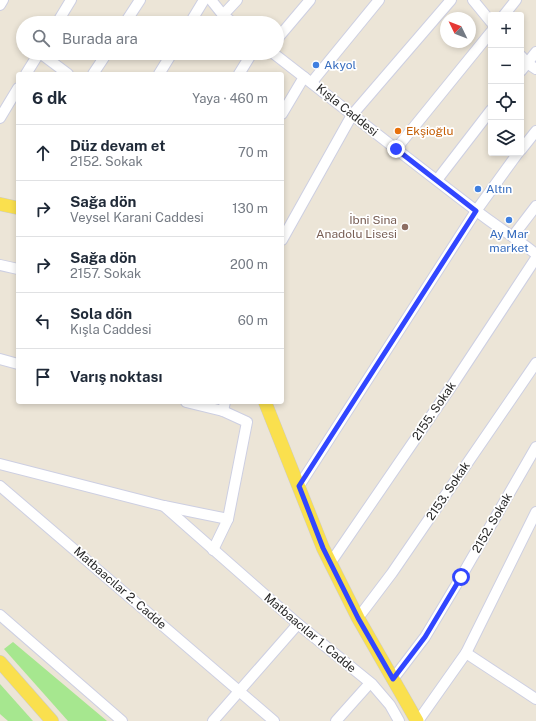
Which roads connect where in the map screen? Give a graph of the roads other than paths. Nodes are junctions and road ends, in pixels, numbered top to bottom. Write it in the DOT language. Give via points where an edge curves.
graph roads {
  1 [pos="3,0"];
  2 [pos="71,0"];
  3 [pos="140,0"];
  4 [pos="204,0"];
  5 [pos="211,0"];
  6 [pos="237,0"];
  7 [pos="310,0"];
  8 [pos="379,0"];
  9 [pos="451,0"];
  10 [pos="473,0"];
  11 [pos="516,0"];
  12 [pos="0,5"];
  13 [pos="506,12"];
  14 [pos="223,15"];
  15 [pos="61,16"];
  16 [pos="130,16"];
  17 [pos="194,16"];
  18 [pos="488,18"];
  19 [pos="284,31"];
  20 [pos="488,36"];
  21 [pos="536,52"];
  22 [pos="35,60"];
  23 [pos="49,60"];
  24 [pos="102,60"];
  25 [pos="168,60"];
  26 [pos="248,60"];
  27 [pos="282,60"];
  28 [pos="524,62"];
  29 [pos="524,63"];
  30 [pos="536,69"];
  31 [pos="27,72"];
  32 [pos="65,72"];
  33 [pos="94,72"];
  34 [pos="160,72"];
  35 [pos="240,72"];
  36 [pos="308,80"];
  37 [pos="16,91"];
  38 [pos="284,111"];
  39 [pos="488,114"];
  40 [pos="352,115"];
  41 [pos="0,118"];
  42 [pos="536,130"];
  43 [pos="524,146"];
  44 [pos="396,149"];
  45 [pos="516,156"];
  46 [pos="437,180"];
  47 [pos="0,204"];
  48 [pos="536,206"];
  49 [pos="16,208"];
  50 [pos="476,211"];
  51 [pos="284,236"];
  52 [pos="513,236"];
  53 [pos="536,254"];
  54 [pos="536,258"];
  55 [pos="0,265"];
  56 [pos="16,269"];
  57 [pos="0,360"];
  58 [pos="536,363"];
  59 [pos="16,364"];
  60 [pos="205,404"];
  61 [pos="266,404"];
  62 [pos="224,406"];
  63 [pos="536,447"];
  64 [pos="0,464"];
  65 [pos="0,486"];
  66 [pos="299,486"];
  67 [pos="164,506"];
  68 [pos="536,512"];
  69 [pos="228,519"];
  70 [pos="213,550"];
  71 [pos="331,562"];
  72 [pos="0,616"];
  73 [pos="358,618"];
  74 [pos="298,624"];
  75 [pos="466,653"];
  76 [pos="0,662"];
  77 [pos="393,679"];
  78 [pos="370,683"];
  79 [pos="239,691"];
  80 [pos="536,699"];
  81 [pos="52,721"];
  82 [pos="122,721"];
  83 [pos="213,721"];
  84 [pos="274,721"];
  85 [pos="336,721"];
  86 [pos="399,721"];
  87 [pos="417,721"];
  1 -- 12 [label="street"];
  2 -- 15 [label="street"];
  3 -- 16 [label="street"];
  4 -- 17 [label="street"];
  5 -- 14 [label="street"];
  6 -- 14 [label="street"];
  7 -- 19 [label="street"];
  8 -- 36 [label="street"];
  9 -- 40 [label="street"];
  10 -- 18 [label="street"];
  11 -- 13 [label="street"];
  20 -- 44 [label="street"];
  21 -- 28 [label="street"];
  22 -- 31 [label="street"];
  23 -- 32 [label="street"];
  24 -- 33 [label="street"];
  25 -- 34 [label="street"];
  26 -- 35 [label="street"];
  27 -- 36 [label="street, Kışla Caddesi"];
  29 -- 30 [label="street"];
  36 -- 38 [label="street"];
  36 -- 40 [label="street, Kışla Caddesi"];
  37 -- 41 [label="street"];
  39 -- 46 [label="street"];
  40 -- 44 [label="street, Kışla Caddesi"];
  40 -- 51 [label="street"];
  42 -- 43 [label="street"];
  44 -- 46 [label="street, Kışla Caddesi"];
  45 -- 50 [label="street"];
  46 -- 50 [label="street, Kışla Caddesi"];
  47 -- 49 [label="main road"];
  48 -- 52 [label="street"];
  50 -- 52 [label="street, Kışla Caddesi"];
  50 -- 66 [label="street"];
  52 -- 53 [label="street, Kışla Caddesi"];
  54 -- 71 [label="street, 2155. Sokak"];
  55 -- 56 [label="street"];
  57 -- 59 [label="street"];
  58 -- 73 [label="street, 2153. Sokak" via="392,573"];
  60 -- 62 [label="street"];
  61 -- 66 [label="main road"];
  62 -- 69 [label="street" via="247,422"];
  63 -- 77 [label="street, 2152. Sokak" via="425,637"];
  64 -- 67 [label="street, Matbaacılar 1. Cadde"];
  65 -- 79 [label="street, Matbaacılar 2. Cadde"];
  66 -- 71 [label="main road"];
  67 -- 69 [label="street, Matbaacılar 1. Cadde"];
  67 -- 70 [label="street, Matbaacılar 1. Cadde"];
  68 -- 75 [label="street"];
  69 -- 70 [label="street"];
  70 -- 74 [label="street, Matbaacılar 1. Cadde"];
  71 -- 73 [label="main road"];
  72 -- 82 [label="street"];
  73 -- 77 [label="main road"];
  74 -- 78 [label="street, Matbaacılar 1. Cadde"];
  74 -- 79 [label="street"];
  75 -- 80 [label="street"];
  75 -- 87 [label="street"];
  76 -- 81 [label="main road"];
  77 -- 87 [label="main road"];
  78 -- 85 [label="street"];
  78 -- 86 [label="street, Matbaacılar 1. Cadde" via="390,705"];
  79 -- 83 [label="street"];
  79 -- 84 [label="street, Matbaacılar 2. Cadde"];
}
